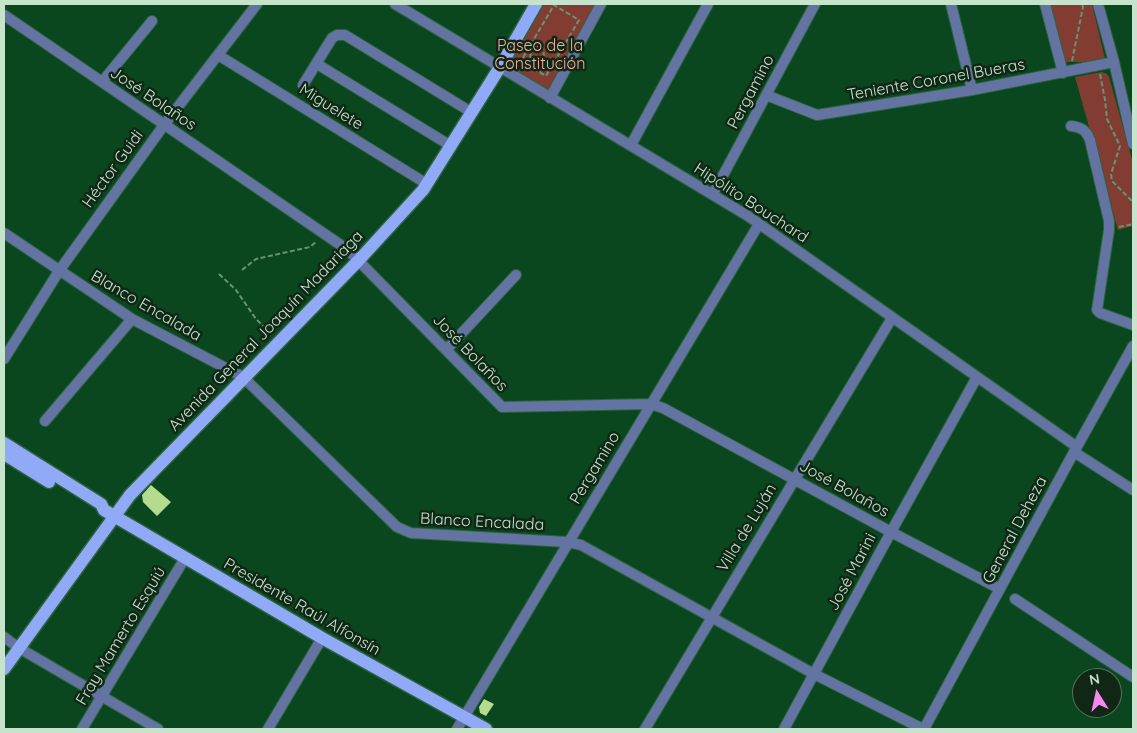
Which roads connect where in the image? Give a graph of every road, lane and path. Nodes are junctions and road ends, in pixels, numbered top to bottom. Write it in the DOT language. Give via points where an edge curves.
graph roads {
  1 [pos="257,4"];
  2 [pos="395,4"];
  3 [pos="536,4"];
  4 [pos="601,4"];
  5 [pos="708,4"];
  6 [pos="816,4"];
  7 [pos="951,4"];
  8 [pos="1046,4"];
  9 [pos="1082,4"];
  10 [pos="1098,4"];
  11 [pos="553,5"];
  12 [pos="4,15"];
  13 [pos="152,21"];
  14 [pos="530,46"];
  15 [pos="218,55"];
  16 [pos="522,61"];
  17 [pos="1114,62"];
  18 [pos="316,64"];
  19 [pos="530,66"];
  20 [pos="1098,67"];
  21 [pos="503,68"];
  22 [pos="540,72"];
  23 [pos="1067,72"];
  24 [pos="102,82"];
  25 [pos="303,85"];
  26 [pos="972,90"];
  27 [pos="766,96"];
  28 [pos="550,98"];
  29 [pos="471,112"];
  30 [pos="164,125"];
  31 [pos="1071,126"];
  32 [pos="1133,144"];
  33 [pos="631,145"];
  34 [pos="451,146"];
  35 [pos="427,184"];
  36 [pos="713,194"];
  37 [pos="1133,202"];
  38 [pos="759,224"];
  39 [pos="1133,224"];
  40 [pos="1109,230"];
  41 [pos="4,233"];
  42 [pos="324,234"];
  43 [pos="359,260"];
  44 [pos="242,270"];
  45 [pos="59,271"];
  46 [pos="219,274"];
  47 [pos="516,275"];
  48 [pos="892,318"];
  49 [pos="132,319"];
  50 [pos="1133,325"];
  51 [pos="279,341"];
  52 [pos="1133,346"];
  53 [pos="447,349"];
  54 [pos="4,359"];
  55 [pos="244,377"];
  56 [pos="977,377"];
  57 [pos="651,404"];
  58 [pos="45,421"];
  59 [pos="4,443"];
  60 [pos="1075,450"];
  61 [pos="4,454"];
  62 [pos="794,478"];
  63 [pos="1133,490"];
  64 [pos="108,513"];
  65 [pos="891,532"];
  66 [pos="567,542"];
  67 [pos="185,558"];
  68 [pos="1000,590"];
  69 [pos="1015,599"];
  70 [pos="711,618"];
  71 [pos="4,637"];
  72 [pos="322,638"];
  73 [pos="19,648"];
  74 [pos="4,669"];
  75 [pos="814,674"];
  76 [pos="1133,677"];
  77 [pos="102,696"];
  78 [pos="464,717"];
  79 [pos="82,729"];
  80 [pos="158,729"];
  81 [pos="268,729"];
  82 [pos="456,729"];
  83 [pos="486,729"];
  84 [pos="645,729"];
  85 [pos="784,729"];
  86 [pos="923,729"];
  1 -- 15 [label="street, Héctor Guidi"];
  2 -- 21 [label="street, Hipólito Bouchard"];
  3 -- 21 [label="main road, Avenida General Joaquín Madariaga"];
  4 -- 28 [label="street"];
  5 -- 33 [label="street"];
  6 -- 27 [label="street, Pergamino"];
  7 -- 26 [label="street"];
  8 -- 23 [label="street"];
  9 -- 23 [label="path"];
  10 -- 17 [label="street"];
  11 -- 14 [label="path"];
  11 -- 22 [label="path" via="579,20 546,76"];
  12 -- 24 [label="street, José Bolaños"];
  13 -- 24 [label="street"];
  14 -- 16 [label="path"];
  14 -- 19 [label="path"];
  14 -- 22 [label="path" via="542,47 544,57"];
  15 -- 30 [label="street, Héctor Guidi"];
  15 -- 35 [label="street, Miguelete"];
  16 -- 19 [label="path"];
  16 -- 21 [label="path"];
  17 -- 20 [label="street, Teniente Coronel Bueras"];
  17 -- 32 [label="street"];
  18 -- 25 [label="street"];
  18 -- 29 [label="street" via="332,38 344,35"];
  18 -- 34 [label="street"];
  19 -- 22 [label="path"];
  20 -- 23 [label="street, Teniente Coronel Bueras"];
  20 -- 37 [label="path" via="1107,119 1119,143 1112,182"];
  21 -- 28 [label="street, Hipólito Bouchard"];
  21 -- 29 [label="main road, Avenida General Joaquín Madariaga"];
  23 -- 26 [label="street, Teniente Coronel Bueras"];
  24 -- 30 [label="street, José Bolaños"];
  26 -- 27 [label="street, Teniente Coronel Bueras" via="817,116"];
  27 -- 36 [label="street, Pergamino"];
  28 -- 33 [label="street, Hipólito Bouchard"];
  29 -- 34 [label="main road, Avenida General Joaquín Madariaga"];
  30 -- 42 [label="street, José Bolaños"];
  30 -- 45 [label="street, Héctor Guidi"];
  31 -- 40 [label="street" via="1081,127 1090,140"];
  33 -- 36 [label="street, Hipólito Bouchard"];
  34 -- 35 [label="main road, Avenida General Joaquín Madariaga"];
  35 -- 43 [label="main road, Avenida General Joaquín Madariaga"];
  36 -- 38 [label="street, Hipólito Bouchard"];
  38 -- 48 [label="street, Hipólito Bouchard"];
  38 -- 57 [label="street, Pergamino"];
  39 -- 40 [label="path"];
  40 -- 50 [label="street" via="1097,310"];
  41 -- 45 [label="street, Blanco Encalada"];
  42 -- 43 [label="street, José Bolaños"];
  42 -- 44 [label="path" via="310,247 256,259"];
  43 -- 51 [label="main road, Avenida General Joaquín Madariaga"];
  43 -- 53 [label="street, José Bolaños"];
  45 -- 49 [label="street, Blanco Encalada"];
  45 -- 54 [label="street, Héctor Guidi"];
  46 -- 51 [label="path"];
  47 -- 53 [label="street"];
  48 -- 56 [label="street, Hipólito Bouchard"];
  48 -- 62 [label="street, Villa de Luján"];
  49 -- 55 [label="street, Blanco Encalada"];
  49 -- 58 [label="street"];
  51 -- 55 [label="main road, Avenida General Joaquín Madariaga"];
  52 -- 60 [label="street, General Deheza"];
  53 -- 57 [label="street, José Bolaños" via="502,407"];
  55 -- 64 [label="main road, Avenida General Joaquín Madariaga"];
  55 -- 66 [label="street, Blanco Encalada" via="402,530"];
  56 -- 60 [label="street, Hipólito Bouchard"];
  56 -- 65 [label="street, José Marini"];
  57 -- 62 [label="street, José Bolaños"];
  57 -- 66 [label="street, Pergamino"];
  59 -- 64 [label="main road, Presidente Raúl Alfonsín" via="101,504"];
  60 -- 63 [label="street, Hipólito Bouchard"];
  60 -- 68 [label="street, General Deheza"];
  61 -- 64 [label="main road, Presidente Raúl Alfonsín" via="95,510"];
  62 -- 65 [label="street, José Bolaños"];
  62 -- 70 [label="street, Villa de Luján"];
  64 -- 67 [label="main road, Presidente Raúl Alfonsín"];
  64 -- 73 [label="main road, Avenida General Joaquín Madariaga"];
  65 -- 68 [label="street, José Bolaños"];
  65 -- 75 [label="street, José Marini"];
  66 -- 70 [label="street, Blanco Encalada" via="581,545"];
  66 -- 78 [label="street, Pergamino"];
  67 -- 72 [label="main road, Presidente Raúl Alfonsín"];
  67 -- 77 [label="street, Fray Mamerto Esquiú"];
  68 -- 86 [label="street, General Deheza"];
  69 -- 76 [label="street"];
  70 -- 75 [label="street, Blanco Encalada"];
  70 -- 84 [label="street, Villa de Luján"];
  71 -- 73 [label="street"];
  72 -- 78 [label="main road, Presidente Raúl Alfonsín"];
  72 -- 81 [label="street"];
  73 -- 74 [label="main road, Avenida General Joaquín Madariaga"];
  73 -- 77 [label="street"];
  75 -- 85 [label="street, José Marini"];
  75 -- 86 [label="street, Blanco Encalada"];
  77 -- 79 [label="street, Fray Mamerto Esquiú"];
  77 -- 80 [label="street"];
  78 -- 82 [label="street, Pergamino"];
  78 -- 83 [label="main road, Presidente Raúl Alfonsín"];
}
